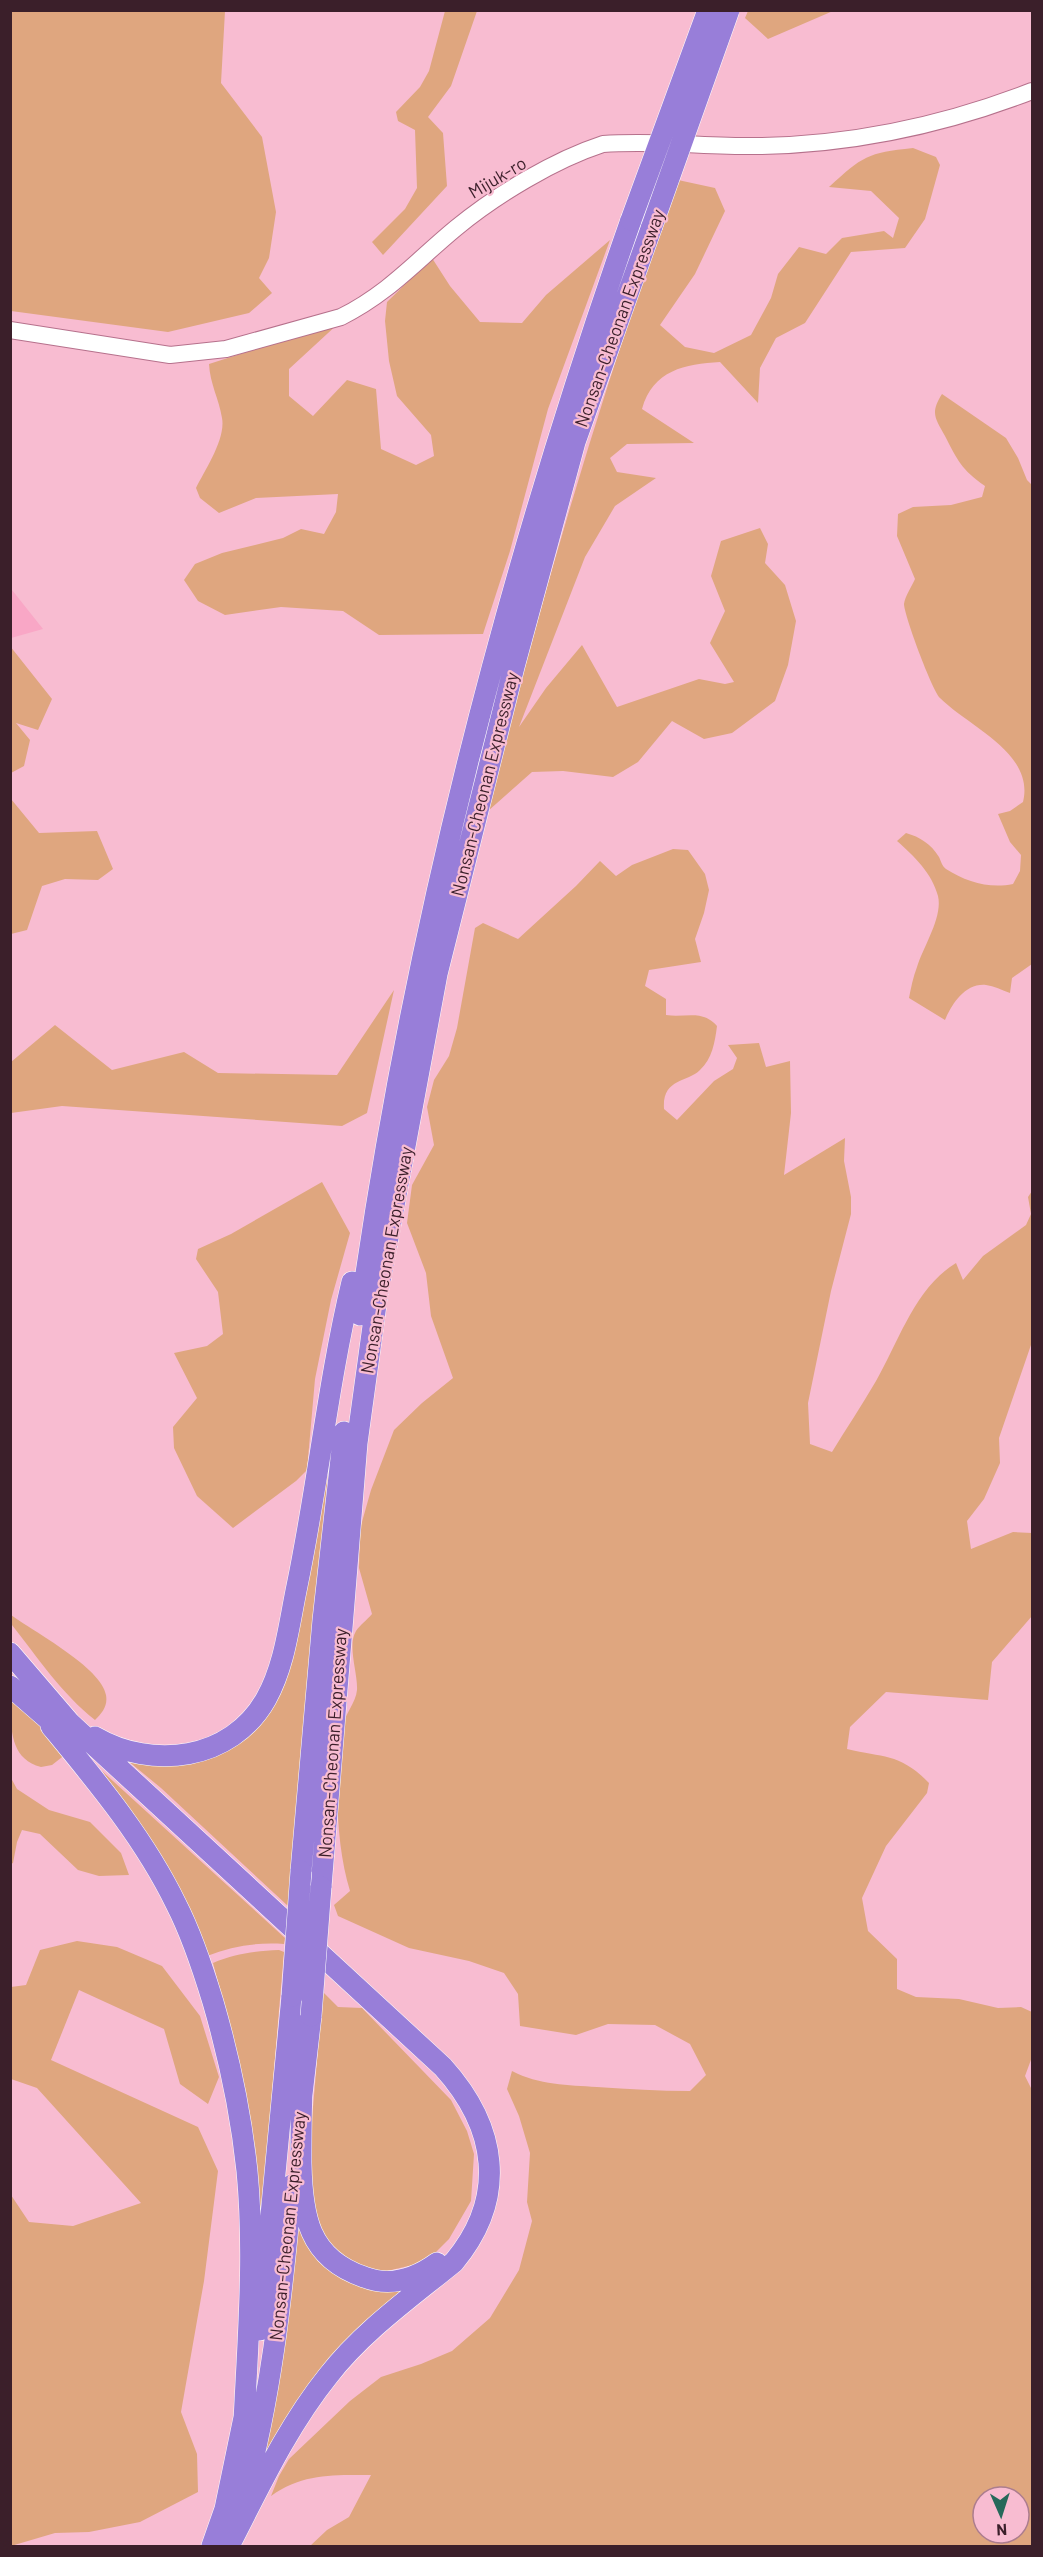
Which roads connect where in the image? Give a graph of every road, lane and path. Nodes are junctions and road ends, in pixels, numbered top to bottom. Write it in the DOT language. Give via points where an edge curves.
graph roads {
  1 [pos="708,10"];
  2 [pos="729,10"];
  3 [pos="1032,91"];
  4 [pos="10,330"];
  5 [pos="388,1136"];
  6 [pos="10,1653"];
  7 [pos="10,1686"];
  8 [pos="38,1709"];
  9 [pos="70,1723"];
  10 [pos="302,2090"];
  11 [pos="244,2421"];
  12 [pos="212,2547"];
  13 [pos="229,2547"];
  1 -- 5 [label="highway, Nonsan-Cheonan Expressway, bridge" via="601,304 495,651 415,989"];
  2 -- 10 [label="highway, Nonsan-Cheonan Expressway, bridge" via="575,441 437,974 377,1296 357,1443"];
  3 -- 4 [label="street, Mijuk-ro" via="955,116 831,143 603,144 584,150 476,211 390,288 357,309 226,349 190,354 148,353"];
  5 -- 9 [label="highway" via="342,1326 282,1659 265,1701 230,1738 205,1751 183,1756 129,1752"];
  5 -- 11 [label="highway, Nonsan-Cheonan Expressway, bridge" via="343,1434 323,1620 263,2310"];
  6 -- 9 [label="highway"];
  7 -- 8 [label="highway"];
  8 -- 10 [label="highway" via="448,2088 474,2136 479,2184 465,2229 436,2264 402,2280 372,2280 343,2268 321,2248 310,2232 304,2212"];
  8 -- 11 [label="highway" via="100,1785 160,1874 187,1927 218,2020 247,2172 250,2249"];
  9 -- 13 [label="highway" via="443,2067 471,2104 486,2140 488,2192 480,2220 462,2252 360,2340 329,2374 280,2449"];
  10 -- 13 [label="highway, Nonsan-Cheonan Expressway" via="280,2315 253,2454"];
  11 -- 12 [label="highway, Nonsan-Cheonan Expressway" via="225,2509"];
}
